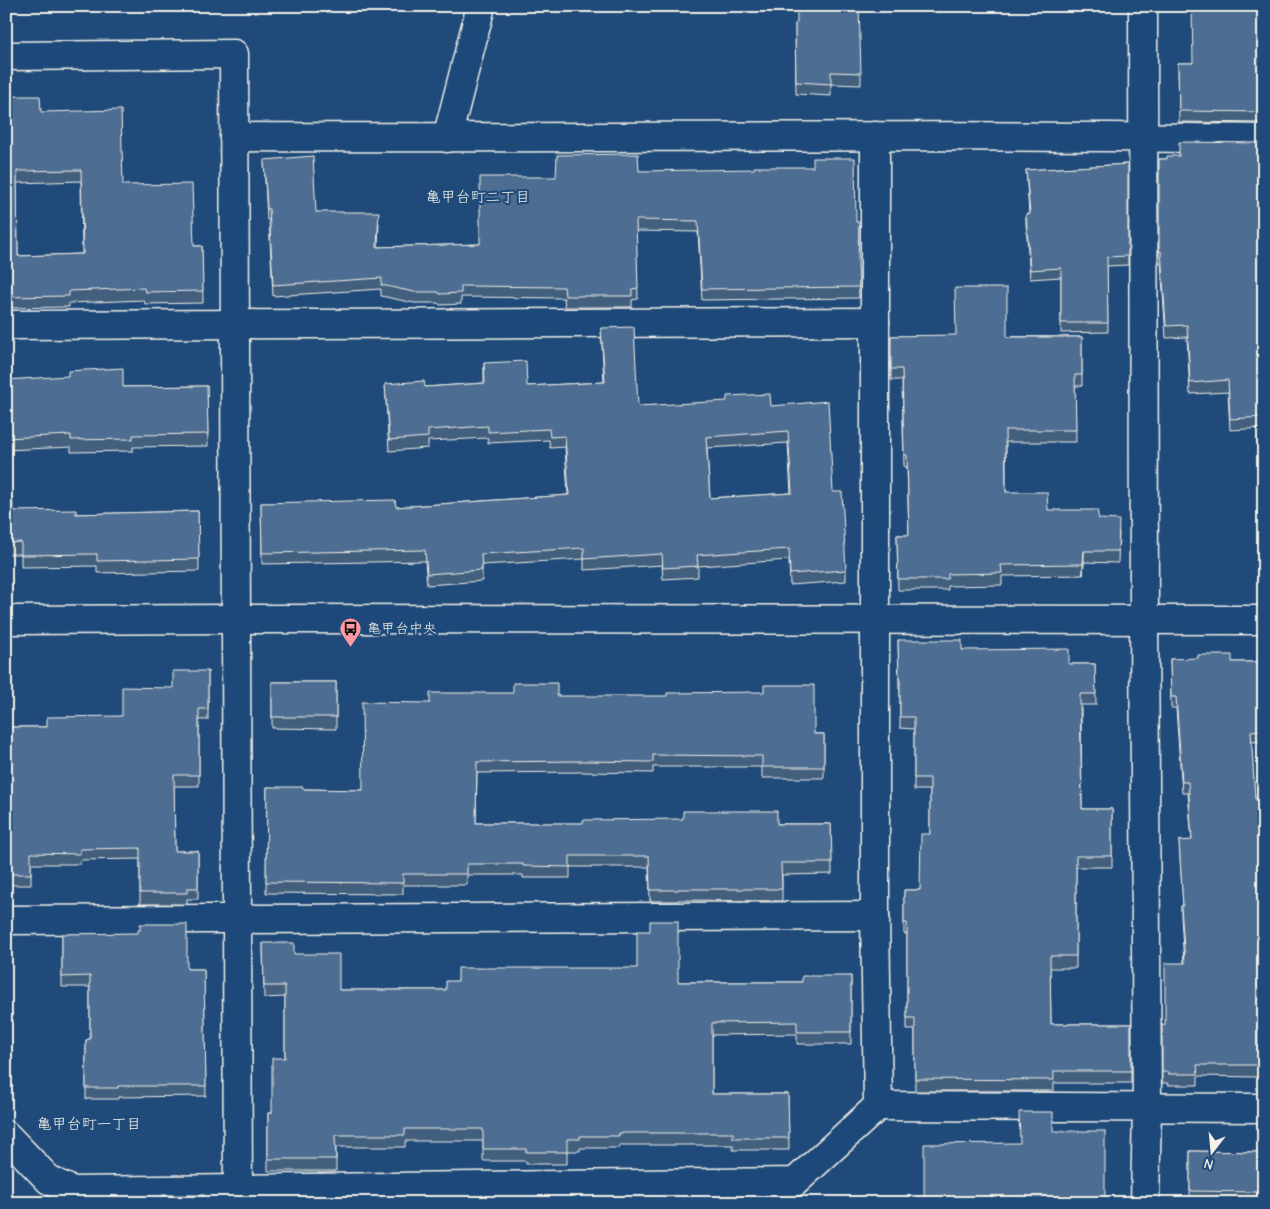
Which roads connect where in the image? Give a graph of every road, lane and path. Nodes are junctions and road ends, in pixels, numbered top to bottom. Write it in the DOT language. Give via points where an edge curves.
graph roads {
  1 [pos="481,6"];
  2 [pos="1143,6"];
  3 [pos="6,56"];
  4 [pos="875,136"];
  5 [pos="1144,136"];
  6 [pos="234,138"];
  7 [pos="447,138"];
  8 [pos="1264,138"];
  9 [pos="875,322"];
  10 [pos="234,324"];
  11 [pos="6,325"];
  12 [pos="236,619"];
  13 [pos="6,620"];
  14 [pos="875,620"];
  15 [pos="1144,620"];
  16 [pos="1264,620"];
  17 [pos="875,916"];
  18 [pos="6,920"];
  19 [pos="236,920"];
  20 [pos="878,1106"];
  21 [pos="1147,1107"];
  22 [pos="1264,1108"];
  23 [pos="6,1136"];
  24 [pos="712,1193"];
  25 [pos="238,1196"];
  26 [pos="1145,1203"];
  1 -- 7 [label="street"];
  2 -- 5 [label="street"];
  3 -- 6 [label="street" via="234,54"];
  4 -- 5 [label="street"];
  4 -- 7 [label="street"];
  4 -- 9 [label="street"];
  5 -- 8 [label="street"];
  5 -- 15 [label="street"];
  6 -- 7 [label="street"];
  6 -- 10 [label="street"];
  9 -- 10 [label="street"];
  9 -- 14 [label="street"];
  10 -- 11 [label="street"];
  10 -- 12 [label="street"];
  12 -- 13 [label="street"];
  12 -- 14 [label="street"];
  12 -- 19 [label="street"];
  14 -- 15 [label="street"];
  14 -- 17 [label="street"];
  15 -- 16 [label="street"];
  15 -- 21 [label="street"];
  17 -- 19 [label="street"];
  17 -- 20 [label="street"];
  18 -- 19 [label="street"];
  19 -- 25 [label="street"];
  20 -- 21 [label="street"];
  20 -- 24 [label="street" via="795,1182"];
  21 -- 22 [label="street"];
  21 -- 26 [label="street"];
  23 -- 25 [label="street" via="49,1180 73,1191"];
  24 -- 25 [label="street"];
}
